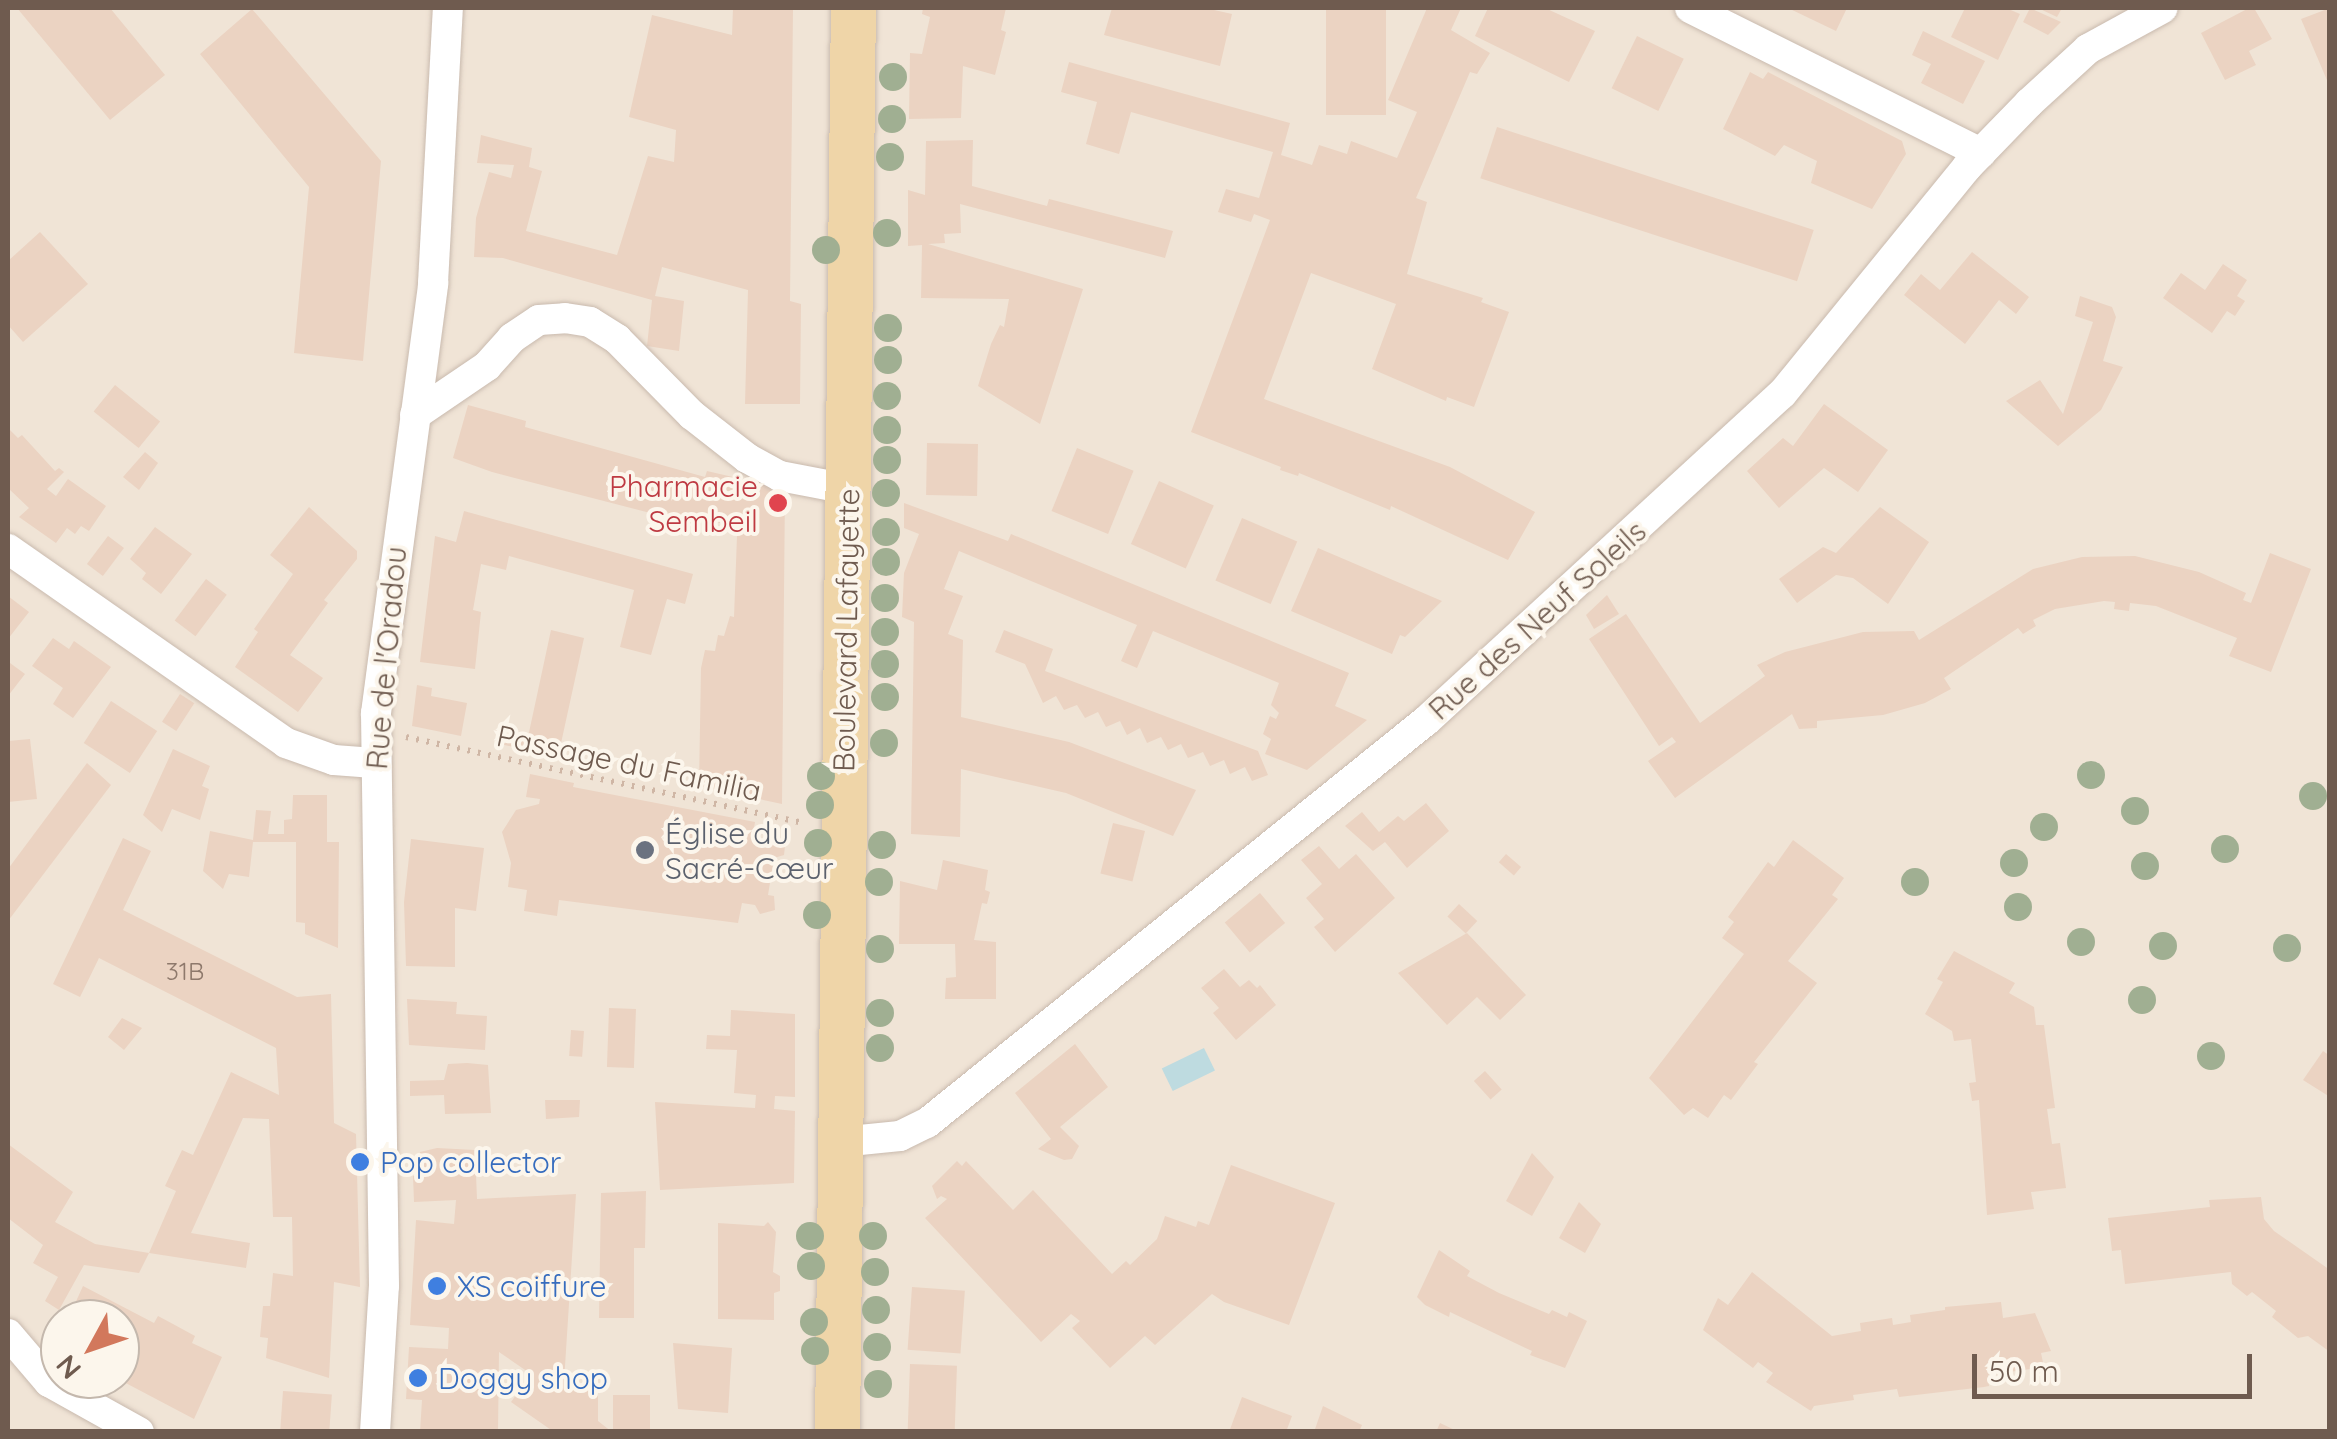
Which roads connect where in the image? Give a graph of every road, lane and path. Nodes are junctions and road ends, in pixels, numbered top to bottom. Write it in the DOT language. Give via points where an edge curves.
graph roads {
  1 [pos="448,8"];
  2 [pos="854,8"];
  3 [pos="1690,8"];
  4 [pos="2162,8"];
  5 [pos="1981,153"];
  6 [pos="416,415"];
  7 [pos="848,489"];
  8 [pos="8,549"];
  9 [pos="410,738"];
  10 [pos="374,763"];
  11 [pos="804,823"];
  12 [pos="840,1142"];
  13 [pos="8,1334"];
  14 [pos="139,1432"];
  15 [pos="375,1432"];
  16 [pos="837,1432"];
  1 -- 6 [label="street, Rue de l'Oradou" via="433,284"];
  2 -- 7 [label="main road, Boulevard Lafayette"];
  3 -- 5 [label="street"];
  4 -- 5 [label="street, Rue des Neuf Soleils" via="2088,49"];
  5 -- 12 [label="street, Rue des Neuf Soleils" via="1782,394 1428,720 928,1122 900,1136"];
  6 -- 7 [label="street" via="540,320 590,322 747,458 780,476"];
  6 -- 10 [label="street, Rue de l'Oradou"];
  7 -- 12 [label="main road, Boulevard Lafayette"];
  8 -- 10 [label="street" via="286,743 334,760"];
  9 -- 11 [label="path, Passage du Familia"];
  10 -- 15 [label="street, Rue de l'Oradou" via="384,1266"];
  12 -- 16 [label="main road, Boulevard Lafayette"];
  13 -- 14 [label="street" via="49,1382"];
}
